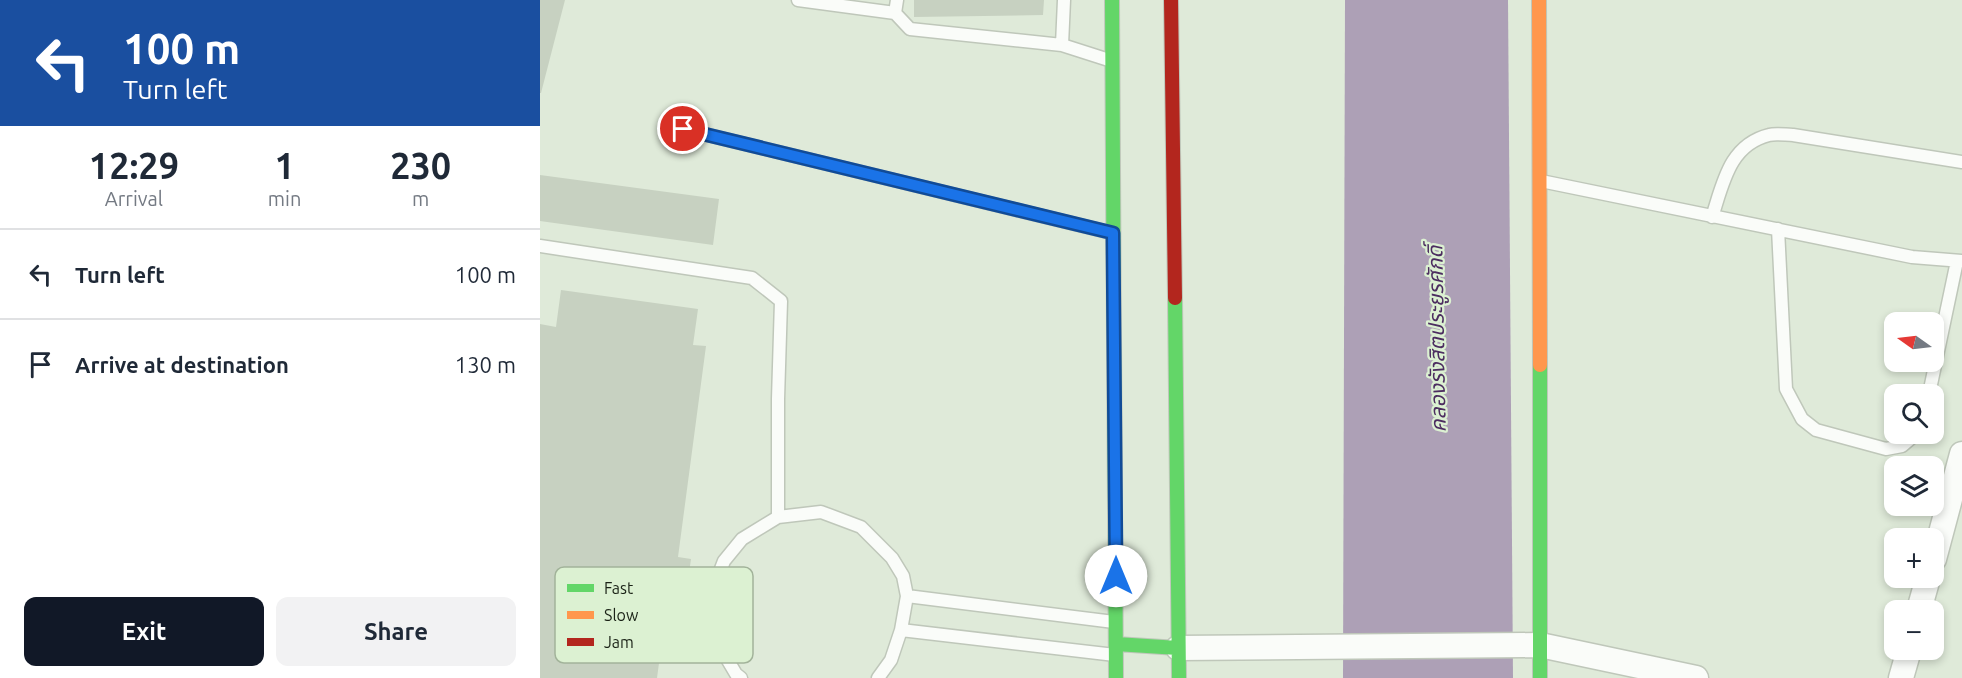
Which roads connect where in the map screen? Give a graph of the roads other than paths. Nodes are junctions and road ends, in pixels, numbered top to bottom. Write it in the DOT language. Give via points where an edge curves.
graph roads {
  1 [pos="798,0"];
  2 [pos="897,0"];
  3 [pos="1064,0"];
  4 [pos="1112,0"];
  5 [pos="1171,0"];
  6 [pos="1539,0"];
  7 [pos="895,13"];
  8 [pos="1062,45"];
  9 [pos="1113,61"];
  10 [pos="683,129"];
  11 [pos="1962,162"];
  12 [pos="1540,180"];
  13 [pos="1712,218"];
  14 [pos="1779,230"];
  15 [pos="1113,233"];
  16 [pos="540,246"];
  17 [pos="1960,261"];
  18 [pos="1931,384"];
  19 [pos="1904,444"];
  20 [pos="1962,454"];
  21 [pos="778,517"];
  22 [pos="1942,528"];
  23 [pos="722,567"];
  24 [pos="907,596"];
  25 [pos="1116,622"];
  26 [pos="902,630"];
  27 [pos="1528,644"];
  28 [pos="1178,648"];
  29 [pos="1116,650"];
  30 [pos="1906,660"];
  31 [pos="729,663"];
  32 [pos="741,678"];
  33 [pos="878,678"];
  34 [pos="1116,678"];
  35 [pos="1179,678"];
  36 [pos="1540,678"];
  37 [pos="1696,678"];
  38 [pos="1901,678"];
  1 -- 7 [label="lane"];
  2 -- 7 [label="lane"];
  3 -- 8 [label="lane"];
  4 -- 9 [label="main road"];
  5 -- 28 [label="main road"];
  6 -- 12 [label="main road"];
  7 -- 8 [label="lane" via="910,29"];
  8 -- 9 [label="lane"];
  9 -- 15 [label="main road"];
  10 -- 15 [label="lane"];
  11 -- 13 [label="lane" via="1770,134 1739,153 1728,167"];
  12 -- 13 [label="lane"];
  12 -- 27 [label="main road"];
  13 -- 14 [label="lane"];
  14 -- 17 [label="lane" via="1912,257"];
  14 -- 19 [label="lane" via="1785,389 1802,419 1816,430 1886,449"];
  15 -- 25 [label="main road"];
  16 -- 21 [label="lane" via="752,278 781,301"];
  17 -- 18 [label="lane"];
  20 -- 22 [label="street"];
  21 -- 23 [label="lane" via="742,539"];
  21 -- 24 [label="lane" via="821,512 861,527 892,558 903,576"];
  24 -- 25 [label="lane"];
  24 -- 26 [label="lane"];
  25 -- 29 [label="main road"];
  26 -- 29 [label="lane"];
  26 -- 33 [label="lane" via="891,660"];
  27 -- 28 [label="street"];
  27 -- 36 [label="main road"];
  27 -- 37 [label="street"];
  28 -- 29 [label="main road"];
  28 -- 35 [label="main road"];
  29 -- 34 [label="main road"];
  30 -- 38 [label="street"];
  31 -- 32 [label="lane"];
}
